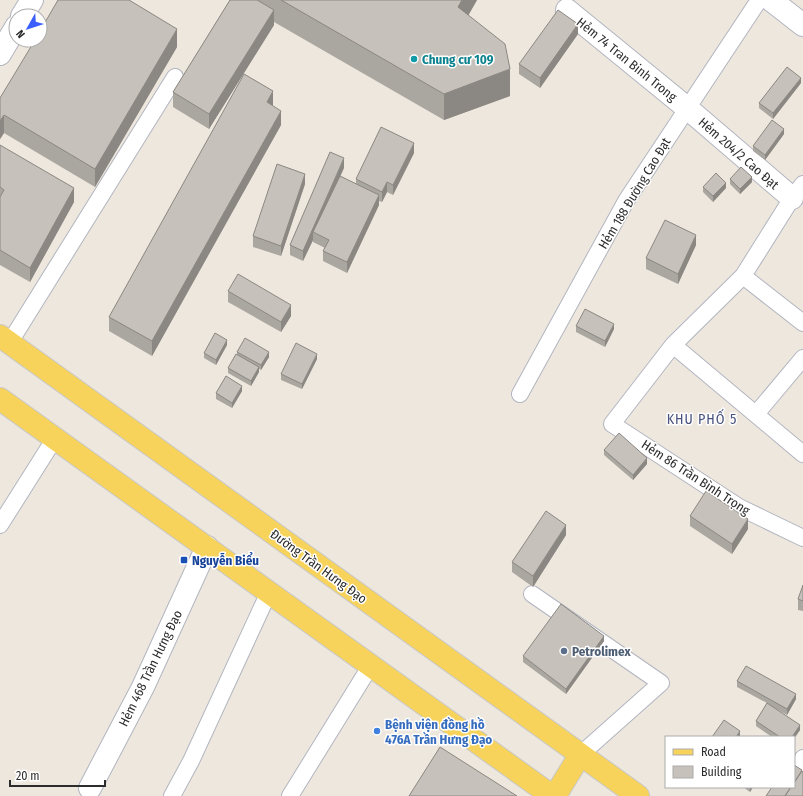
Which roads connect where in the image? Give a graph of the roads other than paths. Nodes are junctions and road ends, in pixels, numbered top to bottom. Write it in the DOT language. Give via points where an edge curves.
graph roads {
  1 [pos="759,0"];
  2 [pos="771,0"];
  3 [pos="571,5"];
  4 [pos="803,25"];
  5 [pos="8,40"];
  6 [pos="0,54"];
  7 [pos="175,77"];
  8 [pos="687,108"];
  9 [pos="799,196"];
  10 [pos="743,276"];
  11 [pos="803,323"];
  12 [pos="5,339"];
  13 [pos="672,345"];
  14 [pos="803,358"];
  15 [pos="520,394"];
  16 [pos="0,398"];
  17 [pos="756,414"];
  18 [pos="55,438"];
  19 [pos="803,454"];
  20 [pos="0,525"];
  21 [pos="803,538"];
  22 [pos="207,547"];
  23 [pos="269,592"];
  24 [pos="532,594"];
  25 [pos="371,666"];
  26 [pos="580,754"];
  27 [pos="803,758"];
  28 [pos="803,766"];
  29 [pos="90,788"];
  30 [pos="172,796"];
  31 [pos="290,796"];
  32 [pos="554,796"];
  33 [pos="638,796"];
  1 -- 8 [label="lane, Hẻm 188 Đường Cao Đạt"];
  2 -- 4 [label="street"];
  3 -- 8 [label="street, Hẻm 74 Tran Binh Trong"];
  5 -- 6 [label="street"];
  7 -- 12 [label="lane"];
  8 -- 9 [label="street, Hẻm 204/2 Cao Đạt"];
  8 -- 15 [label="lane, Hẻm 188 Đường Cao Đạt" via="626,201"];
  9 -- 10 [label="lane"];
  10 -- 11 [label="lane"];
  10 -- 13 [label="lane"];
  12 -- 26 [label="main road, Đường Trần Hưng Đạo"];
  13 -- 17 [label="lane"];
  13 -- 21 [label="lane, Hẻm 86 Trần Bình Trọng" via="612,424 739,507"];
  14 -- 17 [label="lane"];
  16 -- 18 [label="main road"];
  17 -- 19 [label="lane"];
  18 -- 20 [label="lane"];
  18 -- 22 [label="main road"];
  22 -- 23 [label="main road"];
  22 -- 29 [label="street, Hẻm 468 Trần Hưng Ðạo" via="143,687"];
  23 -- 25 [label="main road"];
  23 -- 30 [label="lane" via="191,761"];
  24 -- 26 [label="lane" via="661,683"];
  25 -- 31 [label="lane"];
  25 -- 32 [label="main road"];
  26 -- 32 [label="main road"];
  26 -- 33 [label="main road, Đường Trần Hưng Đạo"];
  27 -- 28 [label="lane" via="800,765"];
}
